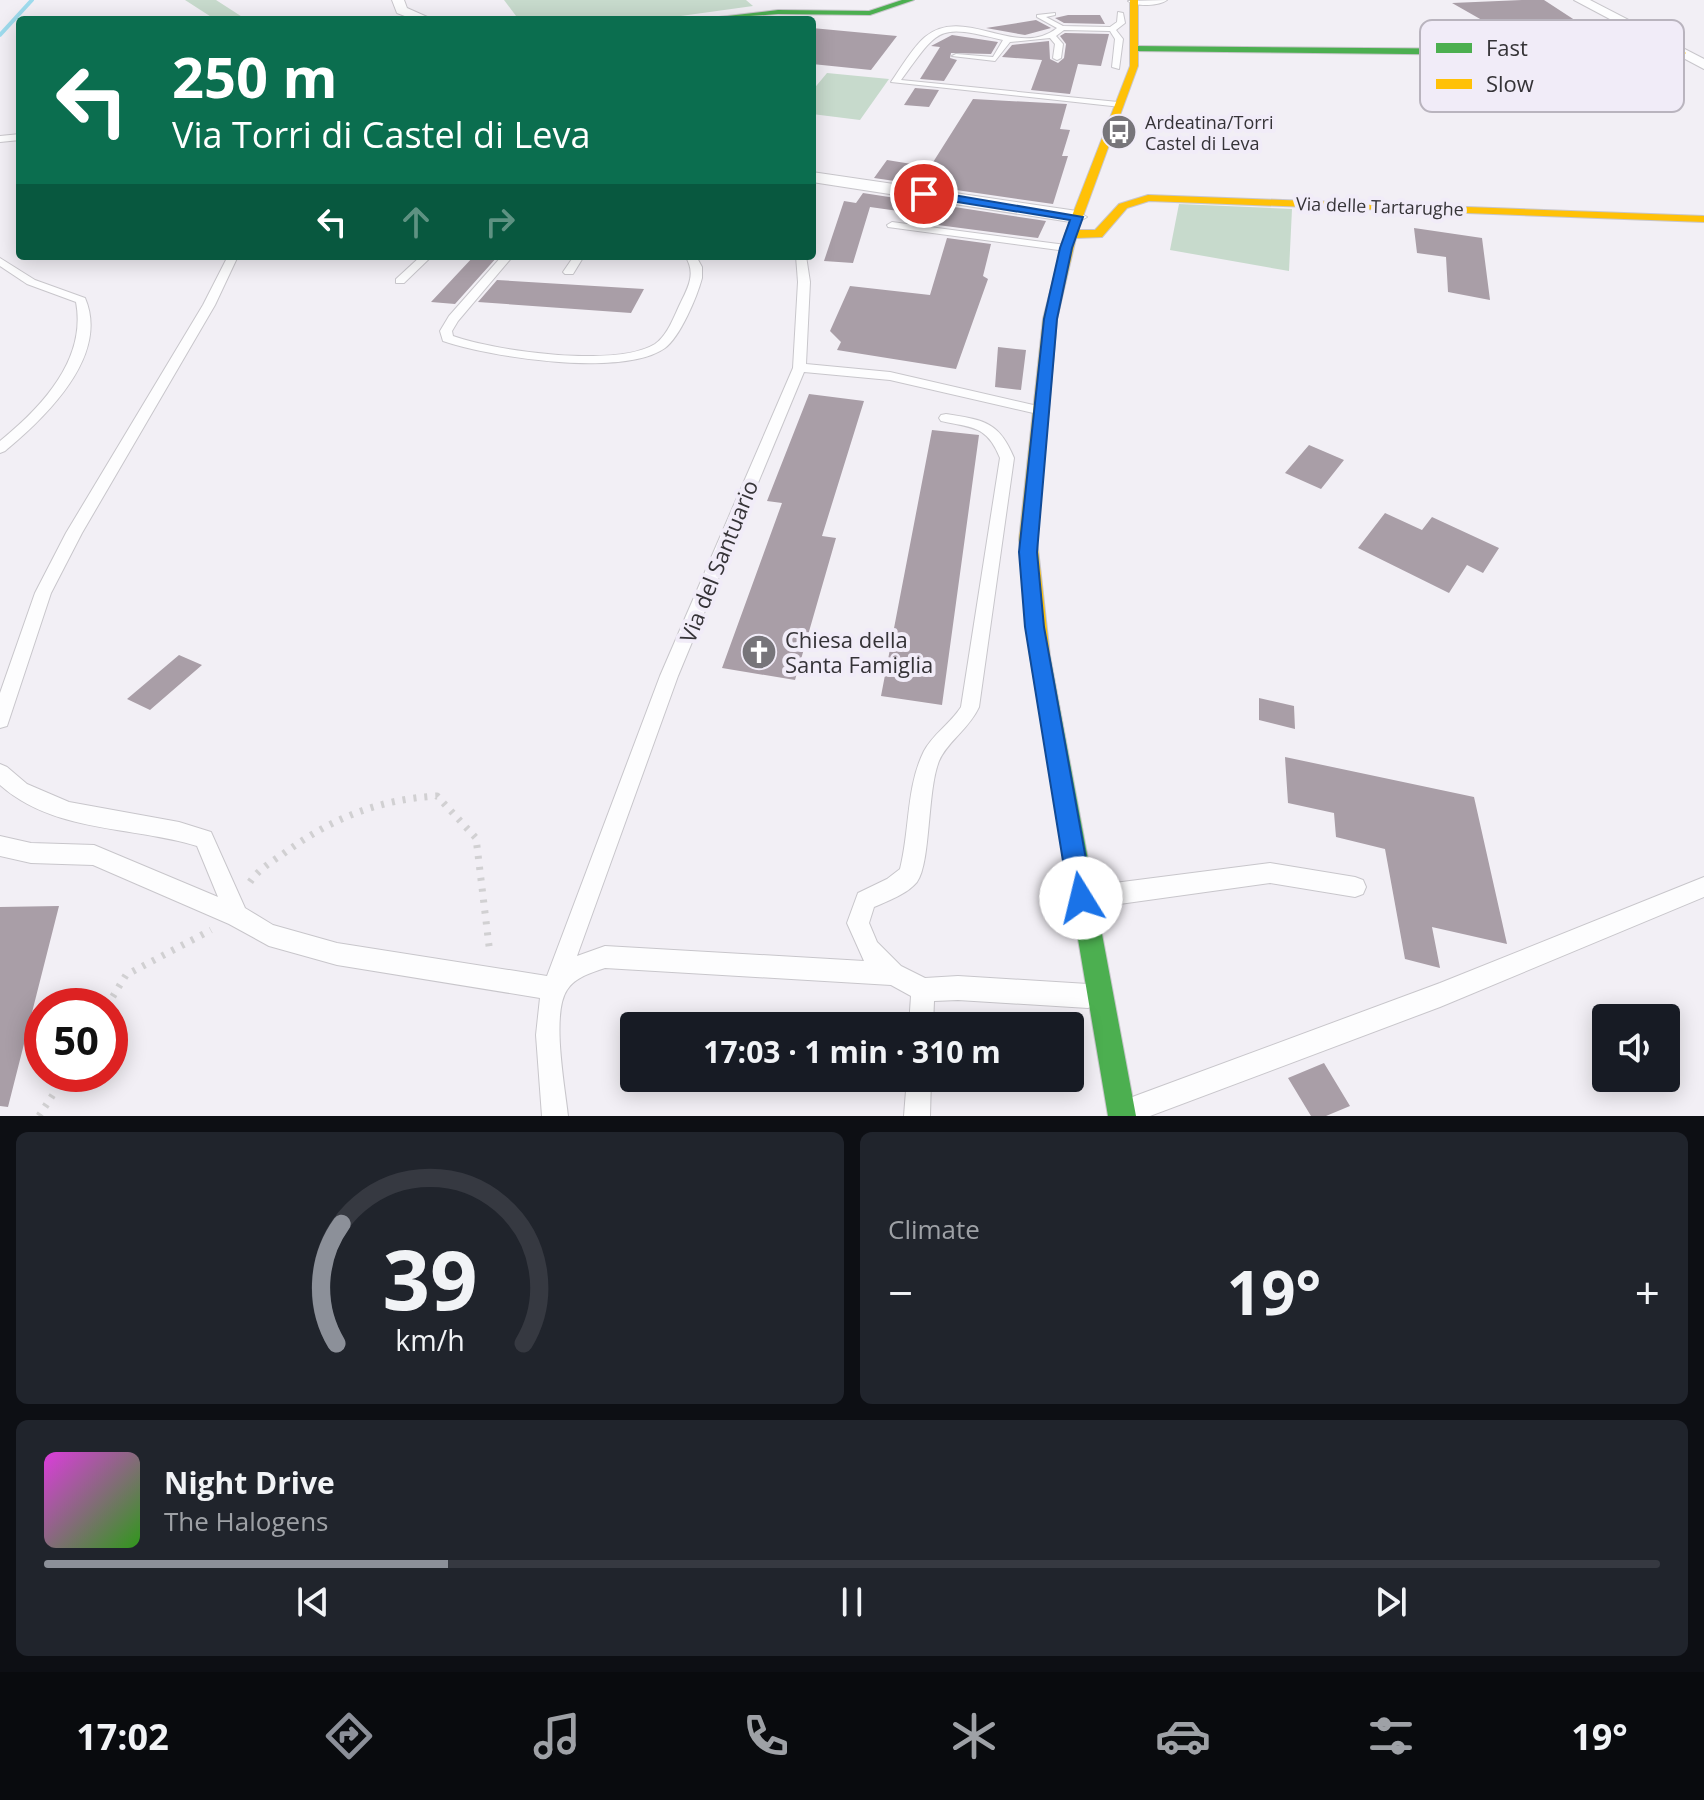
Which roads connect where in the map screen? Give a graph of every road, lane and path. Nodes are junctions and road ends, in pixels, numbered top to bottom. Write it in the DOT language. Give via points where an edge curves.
graph roads {
  1 [pos="398,0"];
  2 [pos="910,0"];
  3 [pos="1161,0"];
  4 [pos="1580,0"];
  5 [pos="1129,5"];
  6 [pos="1053,14"];
  7 [pos="417,16"];
  8 [pos="816,16"];
  9 [pos="1618,20"];
  10 [pos="1062,28"];
  11 [pos="1112,29"];
  12 [pos="1052,36"];
  13 [pos="1007,40"];
  14 [pos="1134,49"];
  15 [pos="1420,51"];
  16 [pos="1684,54"];
  17 [pos="956,56"];
  18 [pos="1057,58"];
  19 [pos="1704,65"];
  20 [pos="1116,67"];
  21 [pos="1118,105"];
  22 [pos="816,178"];
  23 [pos="1704,219"];
  24 [pos="892,225"];
  25 [pos="1071,233"];
  26 [pos="231,260"];
  27 [pos="423,260"];
  28 [pos="505,260"];
  29 [pos="576,260"];
  30 [pos="692,260"];
  31 [pos="801,260"];
  32 [pos="0,261"];
  33 [pos="569,272"];
  34 [pos="400,281"];
  35 [pos="799,368"];
  36 [pos="1044,411"];
  37 [pos="946,418"];
  38 [pos="0,448"];
  39 [pos="0,720"];
  40 [pos="0,773"];
  41 [pos="0,846"];
  42 [pos="1355,887"];
  43 [pos="1704,887"];
  44 [pos="1081,898"];
  45 [pos="237,916"];
  46 [pos="893,974"];
  47 [pos="493,979"];
  48 [pos="118,988"];
  49 [pos="554,989"];
  50 [pos="923,990"];
  51 [pos="1099,997"];
  52 [pos="922,1012"];
  53 [pos="918,1092"];
  54 [pos="54,1093"];
  55 [pos="1122,1115"];
  56 [pos="39,1116"];
  57 [pos="555,1116"];
  58 [pos="917,1116"];
  1 -- 7 [label="street" via="402,10"];
  2 -- 8 [label="street" via="870,13"];
  3 -- 5 [label="street"];
  4 -- 9 [label="street"];
  5 -- 11 [label="lane"];
  5 -- 14 [label="street"];
  6 -- 10 [label="lane" via="1039,16"];
  10 -- 11 [label="lane"];
  10 -- 12 [label="lane"];
  11 -- 20 [label="lane" via="1119,39"];
  12 -- 13 [label="lane"];
  12 -- 18 [label="lane" via="1059,44"];
  13 -- 17 [label="lane" via="995,59"];
  13 -- 21 [label="lane" via="946,29 928,38 895,82"];
  14 -- 15 [label="street"];
  14 -- 21 [label="street" via="1134,66"];
  16 -- 19 [label="street"];
  21 -- 25 [label="street"];
  22 -- 25 [label="street"];
  23 -- 25 [label="street, Via delle Tartarughe" via="1148,198 1123,206 1098,234"];
  24 -- 25 [label="lane"];
  25 -- 36 [label="street" via="1050,319"];
  26 -- 39 [label="lane" via="43,593"];
  27 -- 34 [label="lane"];
  28 -- 30 [label="lane" via="453,319 447,338 539,356 615,358 649,352 668,338 696,284"];
  29 -- 33 [label="lane"];
  31 -- 35 [label="lane, Via del Santuario"];
  32 -- 38 [label="lane" via="31,282 81,300 85,327 57,390"];
  35 -- 36 [label="lane" via="938,387"];
  35 -- 49 [label="lane, Via del Santuario" via="696,615"];
  36 -- 44 [label="street" via="1029,528 1029,576"];
  37 -- 46 [label="lane" via="988,426 999,436 1007,458 970,707 940,743 925,773 909,875 866,900 861,909 861,936"];
  40 -- 45 [label="lane" via="14,789 79,814 204,839"];
  41 -- 45 [label="lane" via="31,853 94,855"];
  42 -- 44 [label="lane" via="1270,873"];
  43 -- 55 [label="lane" via="1440,995"];
  44 -- 51 [label="street"];
  45 -- 47 [label="lane" via="269,935 337,954"];
  45 -- 47 [label="path" via="252,877 307,835 355,810 411,796 437,796 476,838"];
  45 -- 48 [label="path" via="126,975"];
  46 -- 49 [label="lane" via="605,957 575,966"];
  46 -- 50 [label="lane"];
  47 -- 49 [label="lane"];
  49 -- 57 [label="lane, Via del Santuario" via="549,1024"];
  50 -- 51 [label="lane"];
  50 -- 52 [label="lane"];
  51 -- 55 [label="street"];
  53 -- 58 [label="lane"];
  54 -- 56 [label="path"];
}
